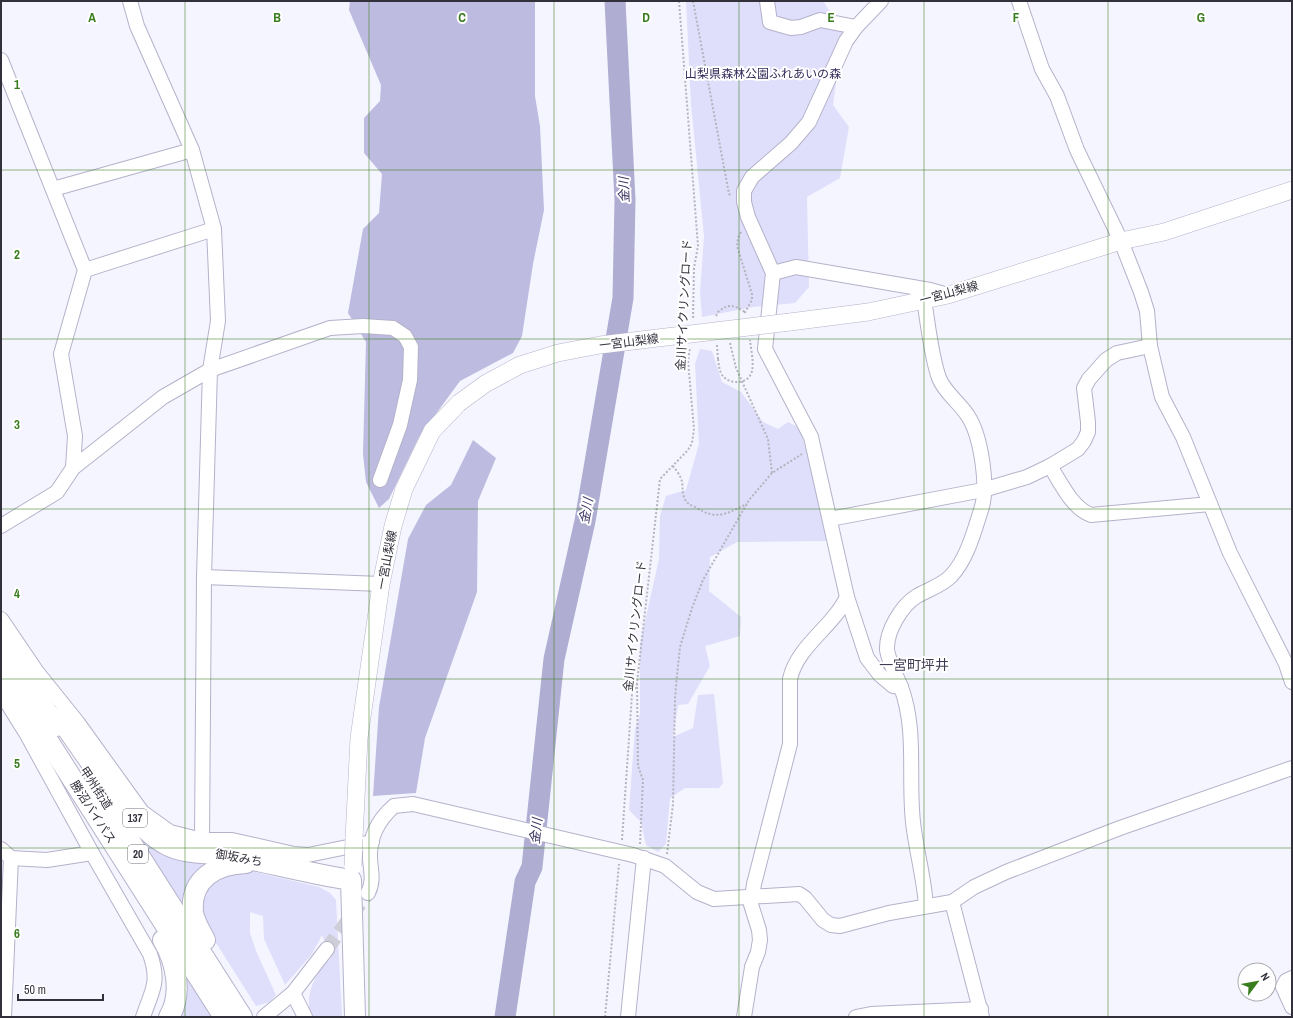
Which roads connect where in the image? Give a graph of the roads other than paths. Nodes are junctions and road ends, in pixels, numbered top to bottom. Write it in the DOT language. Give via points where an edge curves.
graph roads {
  1 [pos="130,1"];
  2 [pos="767,1"];
  3 [pos="881,1"];
  4 [pos="1019,1"];
  5 [pos="856,27"];
  6 [pos="1,60"];
  7 [pos="192,150"];
  8 [pos="53,189"];
  9 [pos="1292,190"];
  10 [pos="214,229"];
  11 [pos="1121,241"];
  12 [pos="84,270"];
  13 [pos="773,273"];
  14 [pos="948,295"];
  15 [pos="924,300"];
  16 [pos="1150,346"];
  17 [pos="210,370"];
  18 [pos="1050,466"];
  19 [pos="73,468"];
  20 [pos="380,480"];
  21 [pos="983,490"];
  22 [pos="1210,504"];
  23 [pos="830,519"];
  24 [pos="1,526"];
  25 [pos="204,576"];
  26 [pos="381,584"];
  27 [pos="847,597"];
  28 [pos="1,618"];
  29 [pos="1,641"];
  30 [pos="1,667"];
  31 [pos="1292,682"];
  32 [pos="901,686"];
  33 [pos="1,693"];
  34 [pos="48,714"];
  35 [pos="1292,768"];
  36 [pos="81,794"];
  37 [pos="202,840"];
  38 [pos="372,842"];
  39 [pos="6,853"];
  40 [pos="92,853"];
  41 [pos="638,857"];
  42 [pos="260,862"];
  43 [pos="352,873"];
  44 [pos="368,893"];
  45 [pos="750,898"];
  46 [pos="952,902"];
  47 [pos="926,906"];
  48 [pos="327,949"];
  49 [pos="1292,978"];
  50 [pos="228,993"];
  51 [pos="293,993"];
  52 [pos="1292,1007"];
  53 [pos="982,1013"];
  54 [pos="4,1017"];
  55 [pos="143,1017"];
  56 [pos="169,1017"];
  57 [pos="224,1017"];
  58 [pos="242,1017"];
  59 [pos="264,1017"];
  60 [pos="305,1017"];
  61 [pos="355,1017"];
  62 [pos="628,1017"];
  63 [pos="744,1017"];
  64 [pos="856,1017"];
  1 -- 7 [label="street" via="137,26"];
  2 -- 5 [label="street" via="770,22 791,28 820,20"];
  3 -- 5 [label="street"];
  4 -- 11 [label="street" via="1042,69 1058,96 1078,150"];
  5 -- 13 [label="street" via="842,49 809,122 791,143 752,177 744,191 744,202 751,224"];
  6 -- 8 [label="street"];
  7 -- 8 [label="street"];
  7 -- 10 [label="street"];
  8 -- 12 [label="street"];
  9 -- 11 [label="main road, 一宮山梨線" via="1164,232"];
  10 -- 12 [label="street"];
  10 -- 17 [label="street" via="218,321"];
  11 -- 14 [label="main road, 一宮山梨線"];
  11 -- 16 [label="street" via="1147,311"];
  12 -- 19 [label="street" via="61,354 75,436"];
  13 -- 14 [label="street" via="796,267"];
  13 -- 23 [label="street" via="764,348 802,418 814,448"];
  14 -- 15 [label="main road, 一宮山梨線"];
  15 -- 21 [label="street" via="939,378 969,416 978,436 982,451"];
  15 -- 26 [label="main road, 一宮山梨線, bridge" via="868,312 790,322 746,322 600,345 558,353 520,365 485,384 459,403 432,431 404,489"];
  16 -- 18 [label="street" via="1117,353 1106,360 1089,379 1084,388 1088,432 1084,441 1078,449"];
  16 -- 22 [label="street" via="1162,397 1183,437"];
  17 -- 19 [label="street" via="162,397"];
  17 -- 20 [label="street" via="330,328 393,328 405,336 411,347 410,380 401,418"];
  17 -- 25 [label="street"];
  18 -- 21 [label="street" via="1028,477"];
  18 -- 22 [label="street" via="1076,506 1083,513 1091,515"];
  19 -- 24 [label="street" via="56,492"];
  21 -- 23 [label="street"];
  21 -- 32 [label="street" via="982,508 960,563 950,577 906,603 900,610 889,636 889,658"];
  22 -- 31 [label="street" via="1230,553 1286,664"];
  23 -- 27 [label="street"];
  25 -- 26 [label="street"];
  25 -- 37 [label="street"];
  26 -- 43 [label="main road, 一宮山梨線, bridge" via="359,738"];
  27 -- 32 [label="street" via="867,658 880,676 893,686"];
  27 -- 45 [label="street" via="842,607 792,669 790,744"];
  28 -- 37 [label="street" via="37,672 78,723 142,812 170,832"];
  29 -- 34 [label="highway, 甲州街道 / 20"];
  30 -- 36 [label="highway, 勝沼バイパス / 20"];
  32 -- 47 [label="street" via="911,729 913,823 925,885"];
  33 -- 40 [label="street" via="26,732"];
  34 -- 42 [label="highway, 御坂みち / 137" via="63,723 137,820 167,845 183,850 232,855"];
  34 -- 50 [label="highway, 甲州街道 / 20"];
  35 -- 46 [label="street" via="1120,828 1006,872 974,887"];
  36 -- 56 [label="highway" via="80,808 165,942 173,960 177,989"];
  36 -- 57 [label="highway, 勝沼バイパス / 20"];
  37 -- 38 [label="street" via="232,840 294,854 308,854"];
  38 -- 41 [label="street, bridge" via="375,830 394,806 413,804"];
  38 -- 44 [label="street" via="370,859 373,877"];
  39 -- 40 [label="street" via="47,860"];
  39 -- 54 [label="street"];
  40 -- 55 [label="street" via="144,943 155,968 156,981"];
  41 -- 45 [label="street" via="665,866 705,896 724,900"];
  41 -- 62 [label="street"];
  42 -- 43 [label="highway, 御坂みち / 137" via="315,875"];
  42 -- 50 [label="highway" via="234,863 212,871 200,881 194,897 193,913"];
  43 -- 61 [label="highway"];
  45 -- 47 [label="street" via="799,894 823,920 831,925 840,926"];
  45 -- 63 [label="street" via="760,940 752,967"];
  46 -- 47 [label="street"];
  46 -- 53 [label="street"];
  48 -- 51 [label="street"];
  49 -- 52 [label="street" via="1286,981 1283,987"];
  50 -- 58 [label="highway, 甲州街道 / 20"];
  51 -- 59 [label="street"];
  51 -- 60 [label="street"];
  53 -- 64 [label="street" via="871,1014"];
}
